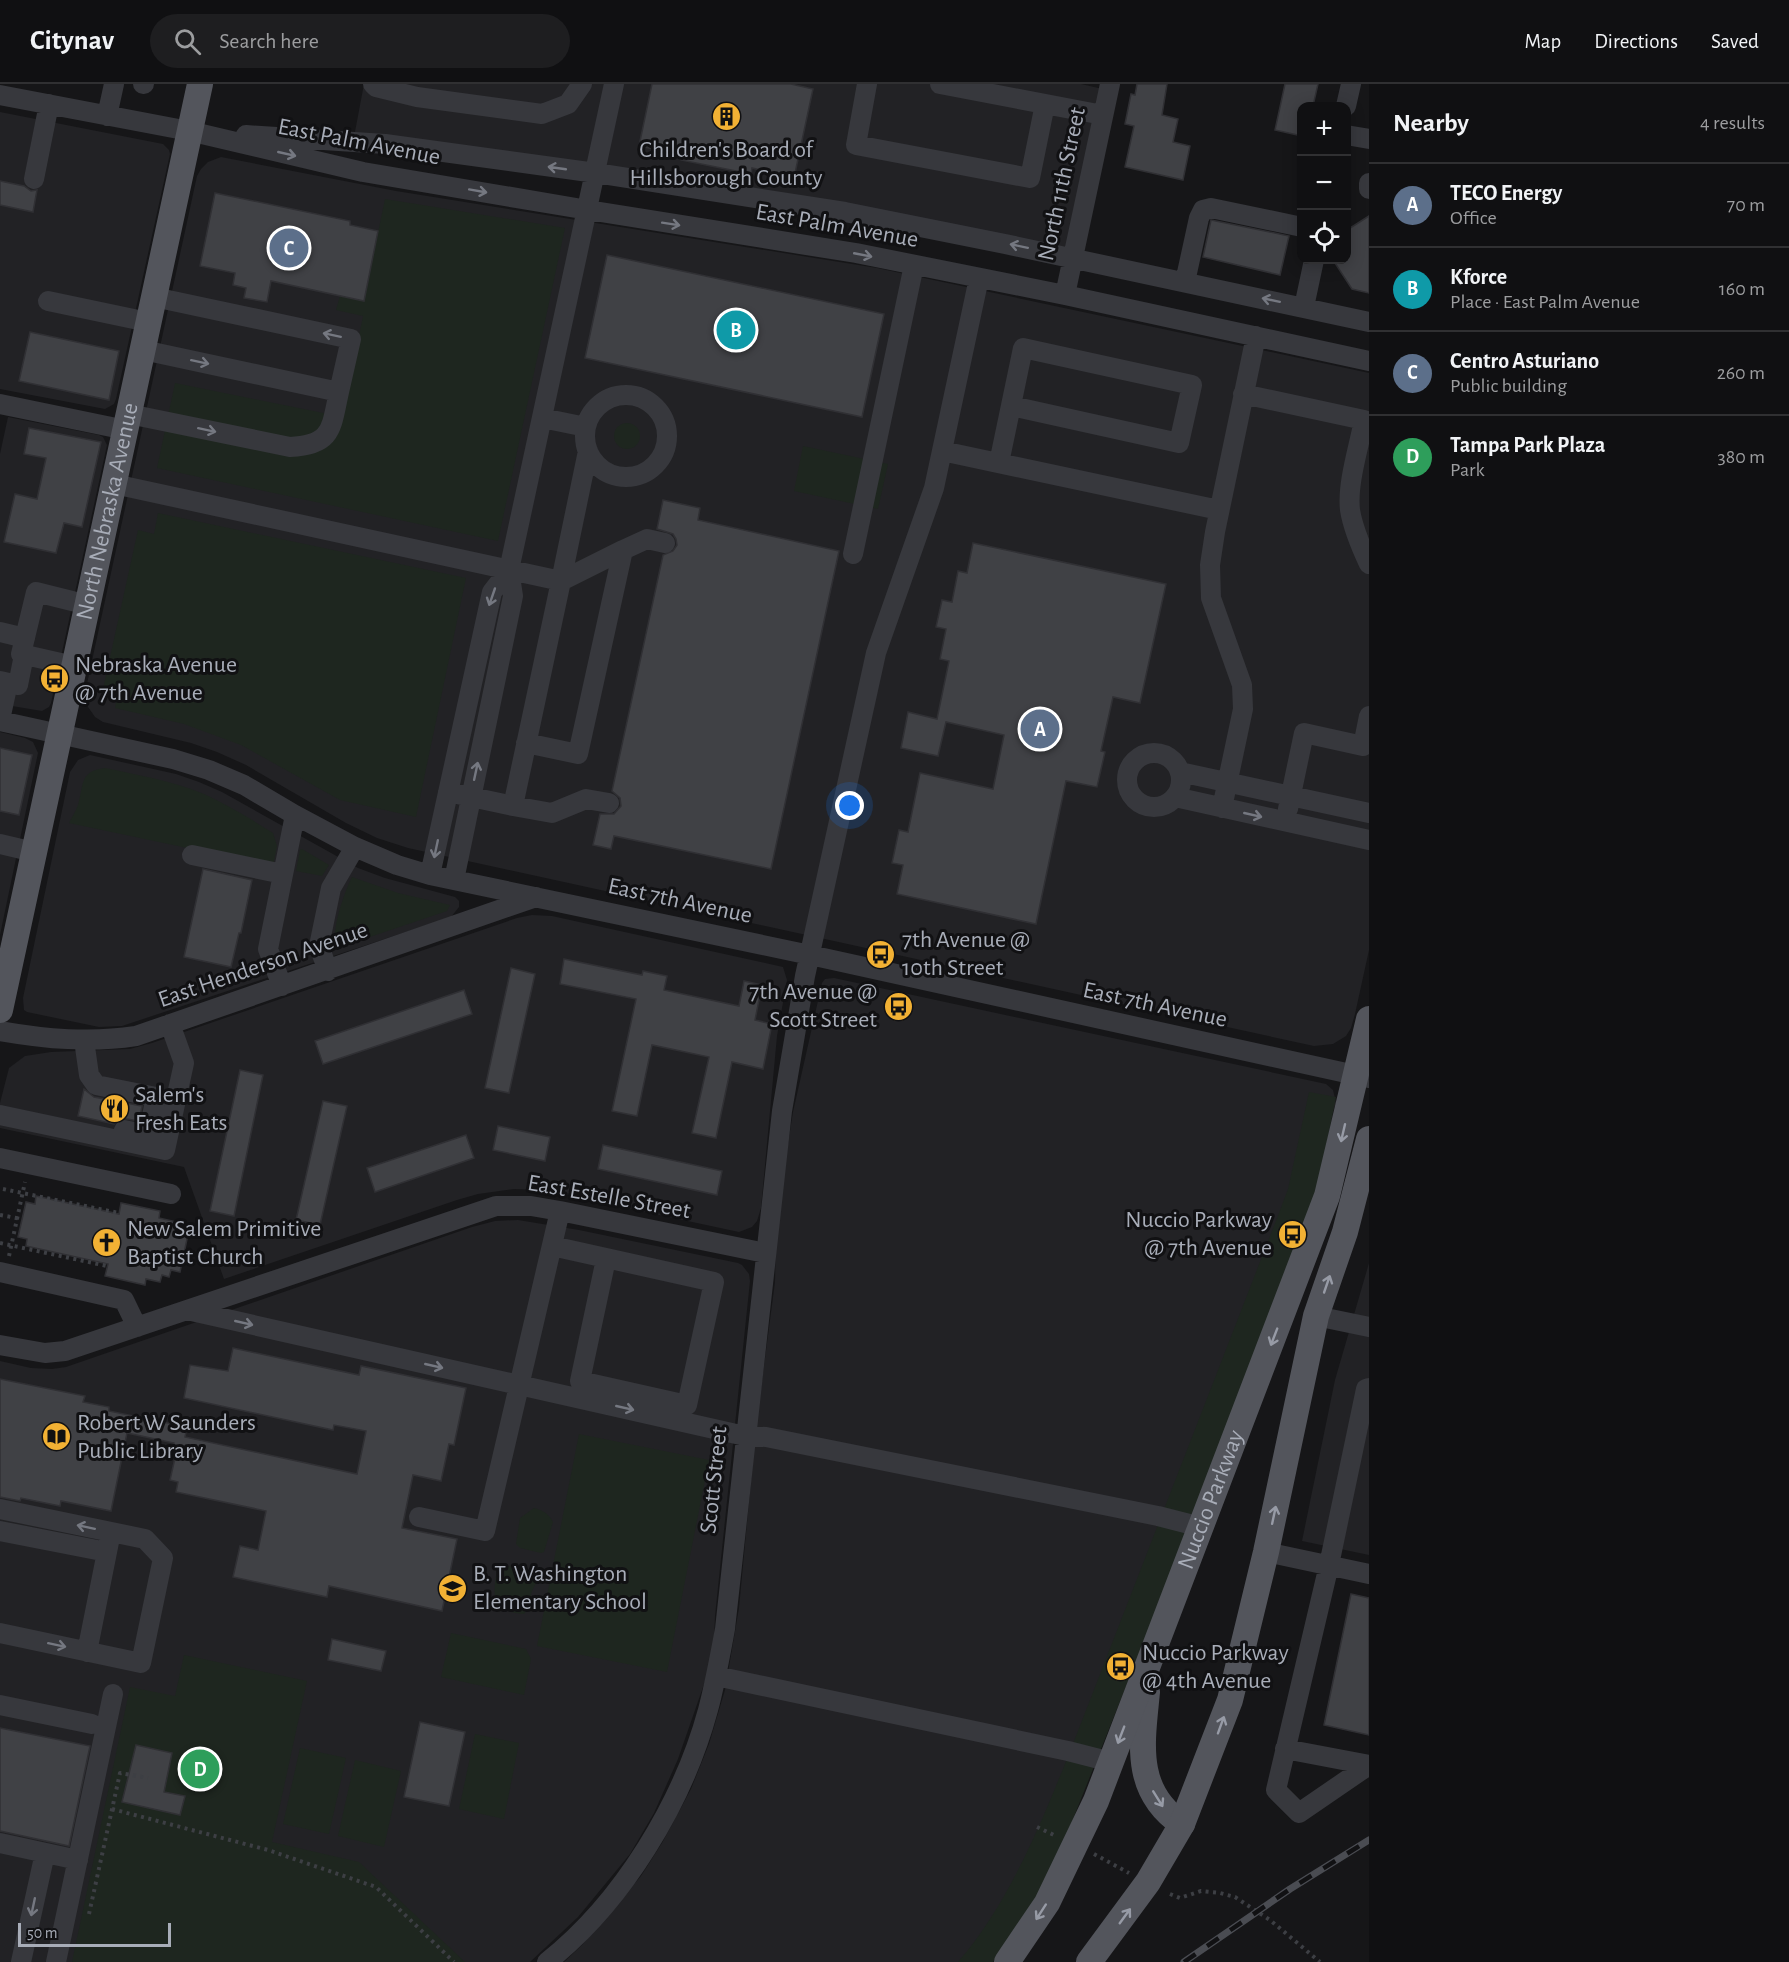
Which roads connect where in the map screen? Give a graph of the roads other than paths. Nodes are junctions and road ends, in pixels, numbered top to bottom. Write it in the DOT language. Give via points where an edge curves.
graph roads {
  1 [pos="114,84"];
  2 [pos="200,84"];
  3 [pos="373,84"];
  4 [pos="582,84"];
  5 [pos="615,84"];
  6 [pos="867,84"];
  7 [pos="940,84"];
  8 [pos="1110,84"];
  9 [pos="1351,84"];
  10 [pos="0,94"];
  11 [pos="1347,102"];
  12 [pos="49,104"];
  13 [pos="1045,104"];
  14 [pos="1103,115"];
  15 [pos="107,116"];
  16 [pos="189,131"];
  17 [pos="1351,136"];
  18 [pos="1369,139"];
  19 [pos="596,173"];
  20 [pos="34,179"];
  21 [pos="1369,183"];
  22 [pos="1369,189"];
  23 [pos="588,210"];
  24 [pos="1297,226"];
  25 [pos="1072,258"];
  26 [pos="1313,264"];
  27 [pos="914,265"];
  28 [pos="979,278"];
  29 [pos="1185,282"];
  30 [pos="1065,295"];
  31 [pos="154,297"];
  32 [pos="48,301"];
  33 [pos="1304,307"];
  34 [pos="148,322"];
  35 [pos="1369,322"];
  36 [pos="1256,336"];
  37 [pos="142,350"];
  38 [pos="1369,361"];
  39 [pos="339,392"];
  40 [pos="1244,394"];
  41 [pos="0,404"];
  42 [pos="1011,406"];
  43 [pos="542,418"];
  44 [pos="128,422"];
  45 [pos="586,427"];
  46 [pos="588,451"];
  47 [pos="942,451"];
  48 [pos="999,463"];
  49 [pos="114,484"];
  50 [pos="1219,510"];
  51 [pos="665,543"];
  52 [pos="623,550"];
  53 [pos="853,554"];
  54 [pos="1369,564"];
  55 [pos="509,570"];
  56 [pos="561,581"];
  57 [pos="88,605"];
  58 [pos="0,632"];
  59 [pos="25,646"];
  60 [pos="74,666"];
  61 [pos="4,682"];
  62 [pos="1369,716"];
  63 [pos="0,721"];
  64 [pos="60,734"];
  65 [pos="526,743"];
  66 [pos="1180,772"];
  67 [pos="1227,782"];
  68 [pos="448,792"];
  69 [pos="1290,796"];
  70 [pos="471,797"];
  71 [pos="1175,797"];
  72 [pos="609,803"];
  73 [pos="513,806"];
  74 [pos="1222,808"];
  75 [pos="1363,812"];
  76 [pos="295,815"];
  77 [pos="1285,822"];
  78 [pos="1360,838"];
  79 [pos="0,844"];
  80 [pos="355,847"];
  81 [pos="34,852"];
  82 [pos="192,855"];
  83 [pos="283,874"];
  84 [pos="430,875"];
  85 [pos="454,880"];
  86 [pos="536,897"];
  87 [pos="810,955"];
  88 [pos="328,971"];
  89 [pos="282,986"];
  90 [pos="0,1010"];
  91 [pos="1369,1019"];
  92 [pos="170,1024"];
  93 [pos="0,1030"];
  94 [pos="84,1040"];
  95 [pos="1363,1077"];
  96 [pos="0,1115"];
  97 [pos="74,1131"];
  98 [pos="1369,1139"];
  99 [pos="0,1158"];
  100 [pos="171,1194"];
  101 [pos="560,1210"];
  102 [pos="552,1246"];
  103 [pos="765,1253"];
  104 [pos="606,1259"];
  105 [pos="4,1267"];
  106 [pos="187,1310"];
  107 [pos="1316,1316"];
  108 [pos="1369,1326"];
  109 [pos="137,1327"];
  110 [pos="0,1346"];
  111 [pos="519,1385"];
  112 [pos="1369,1388"];
  113 [pos="745,1436"];
  114 [pos="1363,1436"];
  115 [pos="0,1509"];
  116 [pos="419,1517"];
  117 [pos="1201,1527"];
  118 [pos="0,1531"];
  119 [pos="111,1532"];
  120 [pos="107,1552"];
  121 [pos="1266,1552"];
  122 [pos="1329,1565"];
  123 [pos="1369,1574"];
  124 [pos="0,1633"];
  125 [pos="87,1652"];
  126 [pos="1150,1661"];
  127 [pos="716,1676"];
  128 [pos="113,1694"];
  129 [pos="0,1705"];
  130 [pos="92,1724"];
  131 [pos="1285,1749"];
  132 [pos="1111,1762"];
  133 [pos="1182,1824"];
  134 [pos="0,1843"];
  135 [pos="45,1853"];
  136 [pos="78,1860"];
  137 [pos="21,1962"];
  138 [pos="56,1962"];
  139 [pos="548,1962"];
  140 [pos="1007,1962"];
  141 [pos="1089,1962"];
  1 -- 15 [label="street"];
  2 -- 16 [label="main road, North Nebraska Avenue"];
  3 -- 4 [label="street" via="417,97 542,114 568,104"];
  5 -- 19 [label="street"];
  6 -- 13 [label="street" via="856,145 1030,178"];
  7 -- 13 [label="street"];
  8 -- 14 [label="street, North 11th Street"];
  9 -- 11 [label="street"];
  10 -- 12 [label="street, East Palm Avenue"];
  12 -- 15 [label="street, East Palm Avenue"];
  12 -- 20 [label="street"];
  13 -- 14 [label="street"];
  14 -- 25 [label="street, North 11th Street"];
  15 -- 16 [label="street, East Palm Avenue"];
  19 -- 16 [label="street, East Palm Avenue, one-way" via="385,144"];
  16 -- 23 [label="street, East Palm Avenue, one-way" via="363,172"];
  16 -- 31 [label="main road, North Nebraska Avenue"];
  17 -- 18 [label="street"];
  19 -- 23 [label="street"];
  25 -- 19 [label="street, East Palm Avenue, one-way" via="845,212"];
  21 -- 22 [label="street"];
  23 -- 27 [label="street, East Palm Avenue, one-way"];
  23 -- 43 [label="street"];
  24 -- 29 [label="street" via="1211,208 1203,210"];
  25 -- 29 [label="street, East Palm Avenue"];
  25 -- 30 [label="street, North 11th Street"];
  26 -- 33 [label="street"];
  27 -- 28 [label="street, East Palm Avenue"];
  27 -- 53 [label="street"];
  28 -- 30 [label="street, East Palm Avenue"];
  28 -- 47 [label="street, Scott Street"];
  33 -- 29 [label="street, East Palm Avenue, one-way"];
  30 -- 36 [label="street, East Palm Avenue"];
  31 -- 34 [label="main road, North Nebraska Avenue"];
  39 -- 31 [label="street, one-way" via="351,339"];
  32 -- 34 [label="street"];
  33 -- 35 [label="street, East Palm Avenue"];
  34 -- 37 [label="main road, North Nebraska Avenue"];
  36 -- 38 [label="street, East Palm Avenue"];
  36 -- 40 [label="street"];
  37 -- 39 [label="street, one-way"];
  37 -- 44 [label="main road, North Nebraska Avenue"];
  44 -- 39 [label="street, one-way" via="309,447 330,430"];
  40 -- 50 [label="street"];
  40 -- 54 [label="street" via="1364,420 1350,509"];
  41 -- 44 [label="street"];
  42 -- 42 [label="street" via="1023,348 1192,385 1179,443"];
  42 -- 48 [label="street"];
  43 -- 45 [label="street"];
  43 -- 55 [label="street"];
  44 -- 49 [label="main road, North Nebraska Avenue"];
  45 -- 46 [label="street"];
  45 -- 46 [label="street" via="596,408 620,395 647,400 657,408 668,432 662,458 642,475 616,477 603,471"];
  46 -- 56 [label="street"];
  47 -- 48 [label="street"];
  47 -- 87 [label="street, Scott Street" via="934,488 876,653"];
  48 -- 50 [label="street"];
  49 -- 55 [label="street"];
  49 -- 57 [label="main road, North Nebraska Avenue"];
  50 -- 67 [label="street" via="1210,565 1211,598 1242,685 1243,709"];
  51 -- 52 [label="street" via="647,539"];
  52 -- 56 [label="street"];
  52 -- 65 [label="street" via="578,754"];
  55 -- 56 [label="street"];
  55 -- 68 [label="street, one-way" via="492,592"];
  70 -- 55 [label="street, one-way" via="513,596"];
  56 -- 65 [label="street"];
  57 -- 59 [label="street" via="36,592"];
  57 -- 60 [label="main road, North Nebraska Avenue"];
  58 -- 59 [label="street"];
  59 -- 60 [label="street"];
  59 -- 61 [label="street" via="18,685"];
  60 -- 64 [label="main road, North Nebraska Avenue"];
  61 -- 63 [label="street"];
  62 -- 69 [label="street" via="1363,746 1304,733"];
  63 -- 64 [label="street, East 7th Avenue"];
  64 -- 76 [label="street, East 7th Avenue" via="209,770"];
  64 -- 81 [label="main road, North Nebraska Avenue"];
  65 -- 73 [label="street"];
  66 -- 67 [label="street"];
  66 -- 71 [label="street"];
  66 -- 71 [label="street" via="1167,756 1149,754 1133,762 1126,778 1131,796 1146,806 1163,806"];
  67 -- 69 [label="street"];
  67 -- 74 [label="street"];
  68 -- 70 [label="street"];
  68 -- 84 [label="street, one-way"];
  69 -- 75 [label="street"];
  69 -- 77 [label="street"];
  70 -- 73 [label="street"];
  70 -- 85 [label="street"];
  71 -- 74 [label="street"];
  72 -- 73 [label="street" via="586,799 552,813"];
  74 -- 77 [label="street, one-way"];
  75 -- 78 [label="street"];
  76 -- 80 [label="street, East 7th Avenue"];
  76 -- 83 [label="street"];
  77 -- 78 [label="street"];
  79 -- 81 [label="street"];
  80 -- 84 [label="street, East 7th Avenue"];
  80 -- 88 [label="street" via="331,888 319,946"];
  81 -- 90 [label="main road, North Nebraska Avenue"];
  82 -- 83 [label="street"];
  83 -- 89 [label="street" via="268,949"];
  84 -- 85 [label="street, East 7th Avenue"];
  85 -- 86 [label="street, East 7th Avenue"];
  86 -- 87 [label="street, East 7th Avenue"];
  86 -- 88 [label="street, East Henderson Avenue"];
  87 -- 95 [label="street, East 7th Avenue"];
  87 -- 103 [label="street, Scott Street" via="782,1111"];
  88 -- 89 [label="street, East Henderson Avenue"];
  89 -- 92 [label="street, East Henderson Avenue"];
  91 -- 95 [label="main road, Nuccio Parkway"];
  92 -- 94 [label="street, East Henderson Avenue" via="136,1036"];
  92 -- 97 [label="street" via="184,1063 165,1150"];
  93 -- 94 [label="street, East Henderson Avenue"];
  94 -- 97 [label="street" via="89,1075 96,1084 156,1097 148,1135 88,1122"];
  95 -- 117 [label="main road, Nuccio Parkway, one-way" via="1327,1196"];
  96 -- 97 [label="street"];
  107 -- 98 [label="main road, one-way" via="1345,1232"];
  99 -- 100 [label="street"];
  101 -- 102 [label="street"];
  101 -- 103 [label="street, East Estelle Street"];
  101 -- 106 [label="street, East Estelle Street" via="496,1206"];
  102 -- 104 [label="street"];
  102 -- 111 [label="street"];
  103 -- 113 [label="street, Scott Street"];
  104 -- 104 [label="street" via="714,1282 687,1405 580,1381"];
  105 -- 109 [label="street" via="124,1300"];
  106 -- 109 [label="street, East Estelle Street"];
  106 -- 111 [label="street, one-way"];
  107 -- 108 [label="street"];
  121 -- 107 [label="main road, one-way"];
  109 -- 110 [label="street, East Estelle Street" via="65,1351 45,1353"];
  111 -- 113 [label="street, one-way"];
  111 -- 116 [label="street" via="485,1531"];
  112 -- 114 [label="street"];
  113 -- 117 [label="street" via="766,1437"];
  113 -- 127 [label="street, Scott Street" via="725,1629"];
  114 -- 122 [label="street"];
  119 -- 115 [label="street, one-way"];
  117 -- 126 [label="main road, Nuccio Parkway"];
  118 -- 120 [label="street"];
  119 -- 120 [label="street"];
  119 -- 125 [label="street" via="145,1539 163,1558 141,1663"];
  120 -- 125 [label="street"];
  121 -- 122 [label="street"];
  133 -- 121 [label="main road, one-way" via="1230,1700"];
  122 -- 123 [label="street"];
  122 -- 131 [label="street"];
  124 -- 125 [label="street, one-way"];
  126 -- 132 [label="main road, Nuccio Parkway, one-way"];
  126 -- 133 [label="main road, one-way" via="1142,1744 1145,1775 1157,1800"];
  127 -- 132 [label="street"];
  127 -- 139 [label="street, Scott Street" via="692,1757 655,1833 614,1894"];
  128 -- 136 [label="street"];
  129 -- 130 [label="street"];
  131 -- 131 [label="street" via="1276,1790 1299,1813 1369,1765"];
  132 -- 140 [label="main road, Nuccio Parkway, one-way" via="1047,1903"];
  141 -- 133 [label="main road, one-way" via="1148,1882"];
  134 -- 135 [label="street"];
  135 -- 136 [label="street"];
  135 -- 137 [label="street, one-way"];
  136 -- 138 [label="street"];
}
